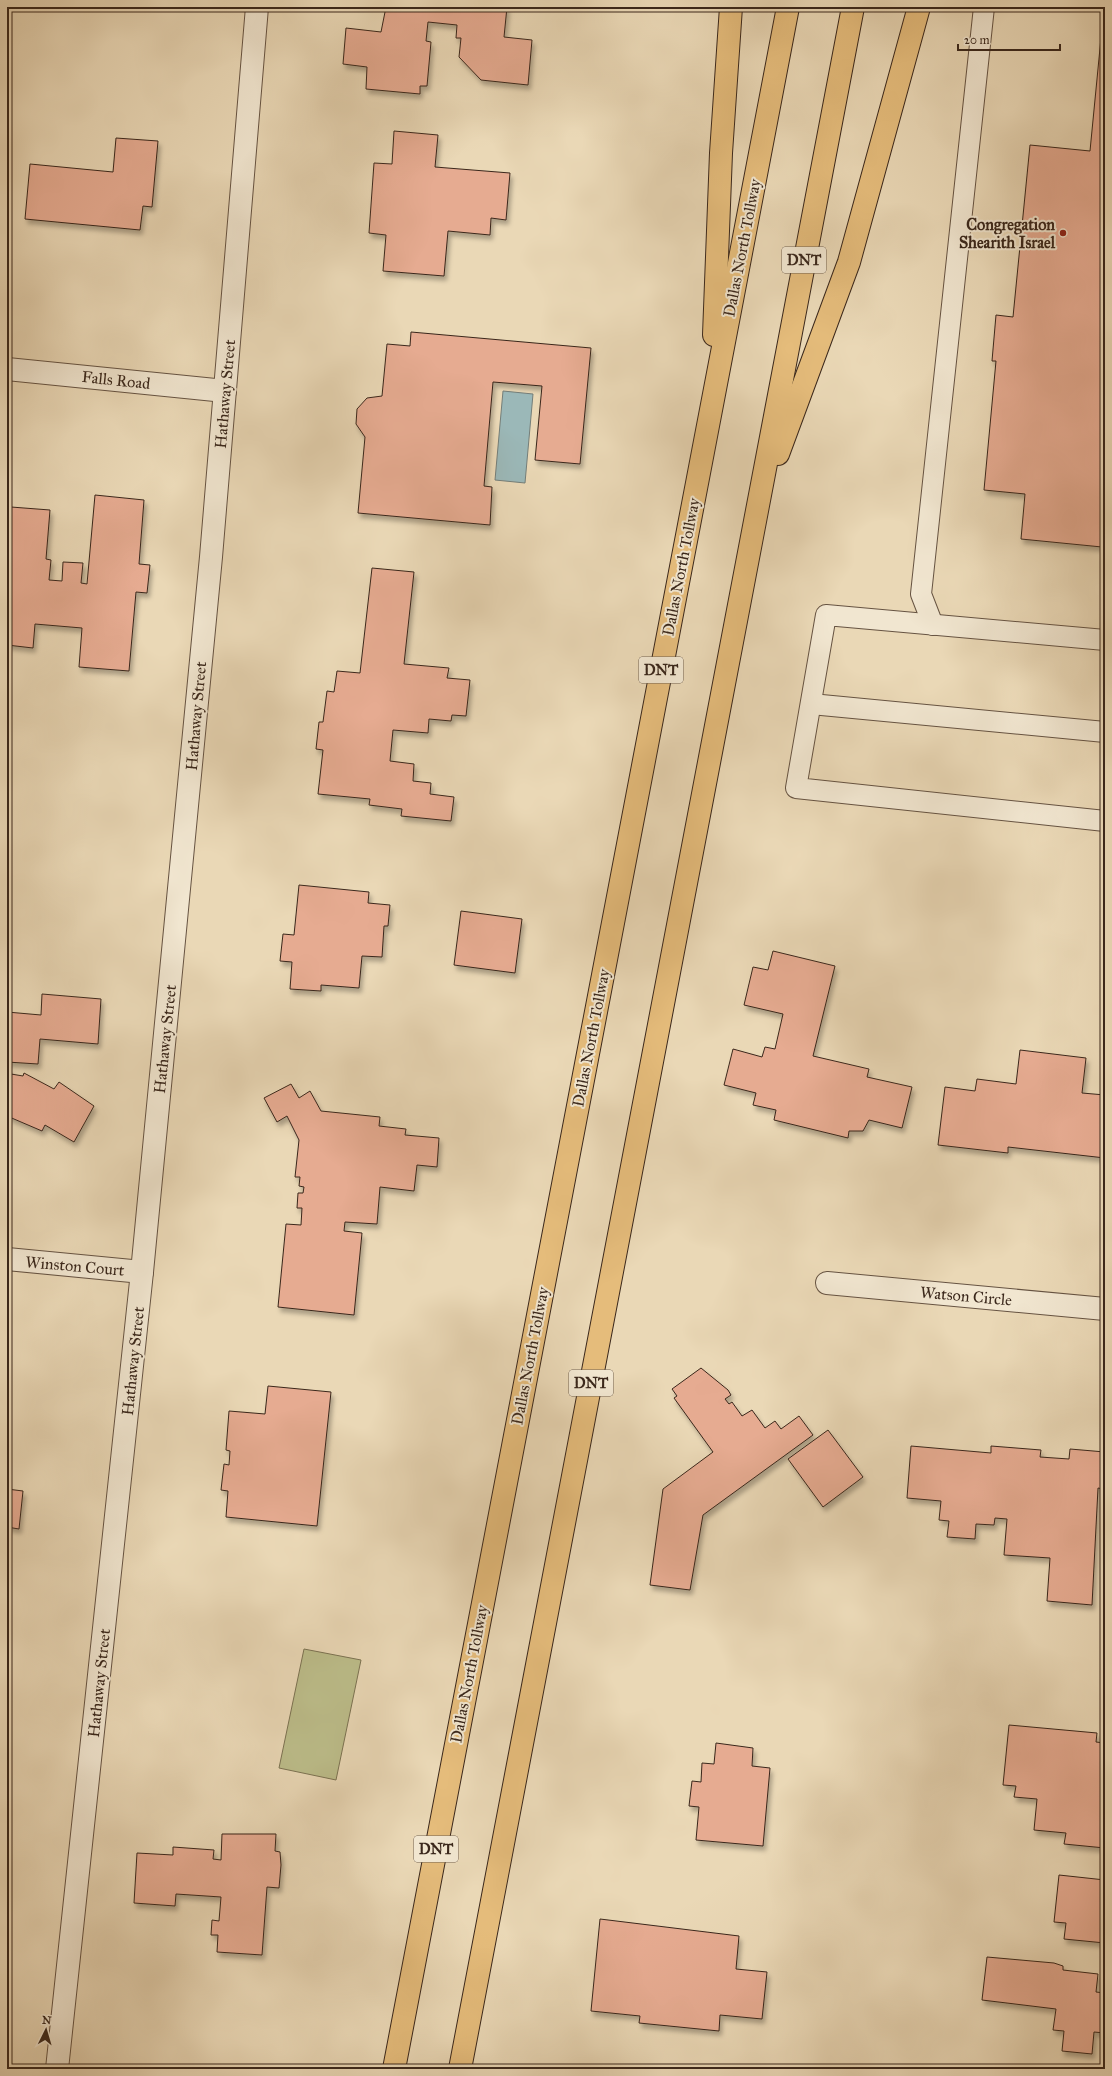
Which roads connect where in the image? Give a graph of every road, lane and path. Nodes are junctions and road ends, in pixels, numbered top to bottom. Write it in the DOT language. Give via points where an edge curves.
graph roads {
  1 [pos="257,7"];
  2 [pos="731,7"];
  3 [pos="788,7"];
  4 [pos="853,7"];
  5 [pos="919,7"];
  6 [pos="984,7"];
  7 [pos="7,369"];
  8 [pos="225,391"];
  9 [pos="712,406"];
  10 [pos="756,513"];
  11 [pos="933,624"];
  12 [pos="1105,640"];
  13 [pos="811,704"];
  14 [pos="1105,732"];
  15 [pos="1105,821"];
  16 [pos="7,1259"];
  17 [pos="142,1272"];
  18 [pos="827,1282"];
  19 [pos="1105,1309"];
  20 [pos="57,2069"];
  21 [pos="394,2069"];
  22 [pos="460,2069"];
  1 -- 8 [label="street, Hathaway Street"];
  2 -- 9 [label="highway" via="721,153"];
  3 -- 9 [label="highway, Dallas North Tollway / DNT"];
  4 -- 10 [label="highway, DNT"];
  5 -- 10 [label="highway" via="849,262"];
  6 -- 11 [label="lane" via="921,594"];
  7 -- 8 [label="street, Falls Road"];
  8 -- 17 [label="street, Hathaway Street"];
  9 -- 21 [label="highway, Dallas North Tollway / DNT"];
  10 -- 22 [label="highway, DNT"];
  11 -- 12 [label="lane"];
  11 -- 13 [label="lane" via="826,615"];
  13 -- 14 [label="lane"];
  13 -- 15 [label="lane" via="796,788"];
  16 -- 17 [label="street, Winston Court"];
  17 -- 20 [label="street, Hathaway Street"];
  18 -- 19 [label="street, Watson Circle"];
}
